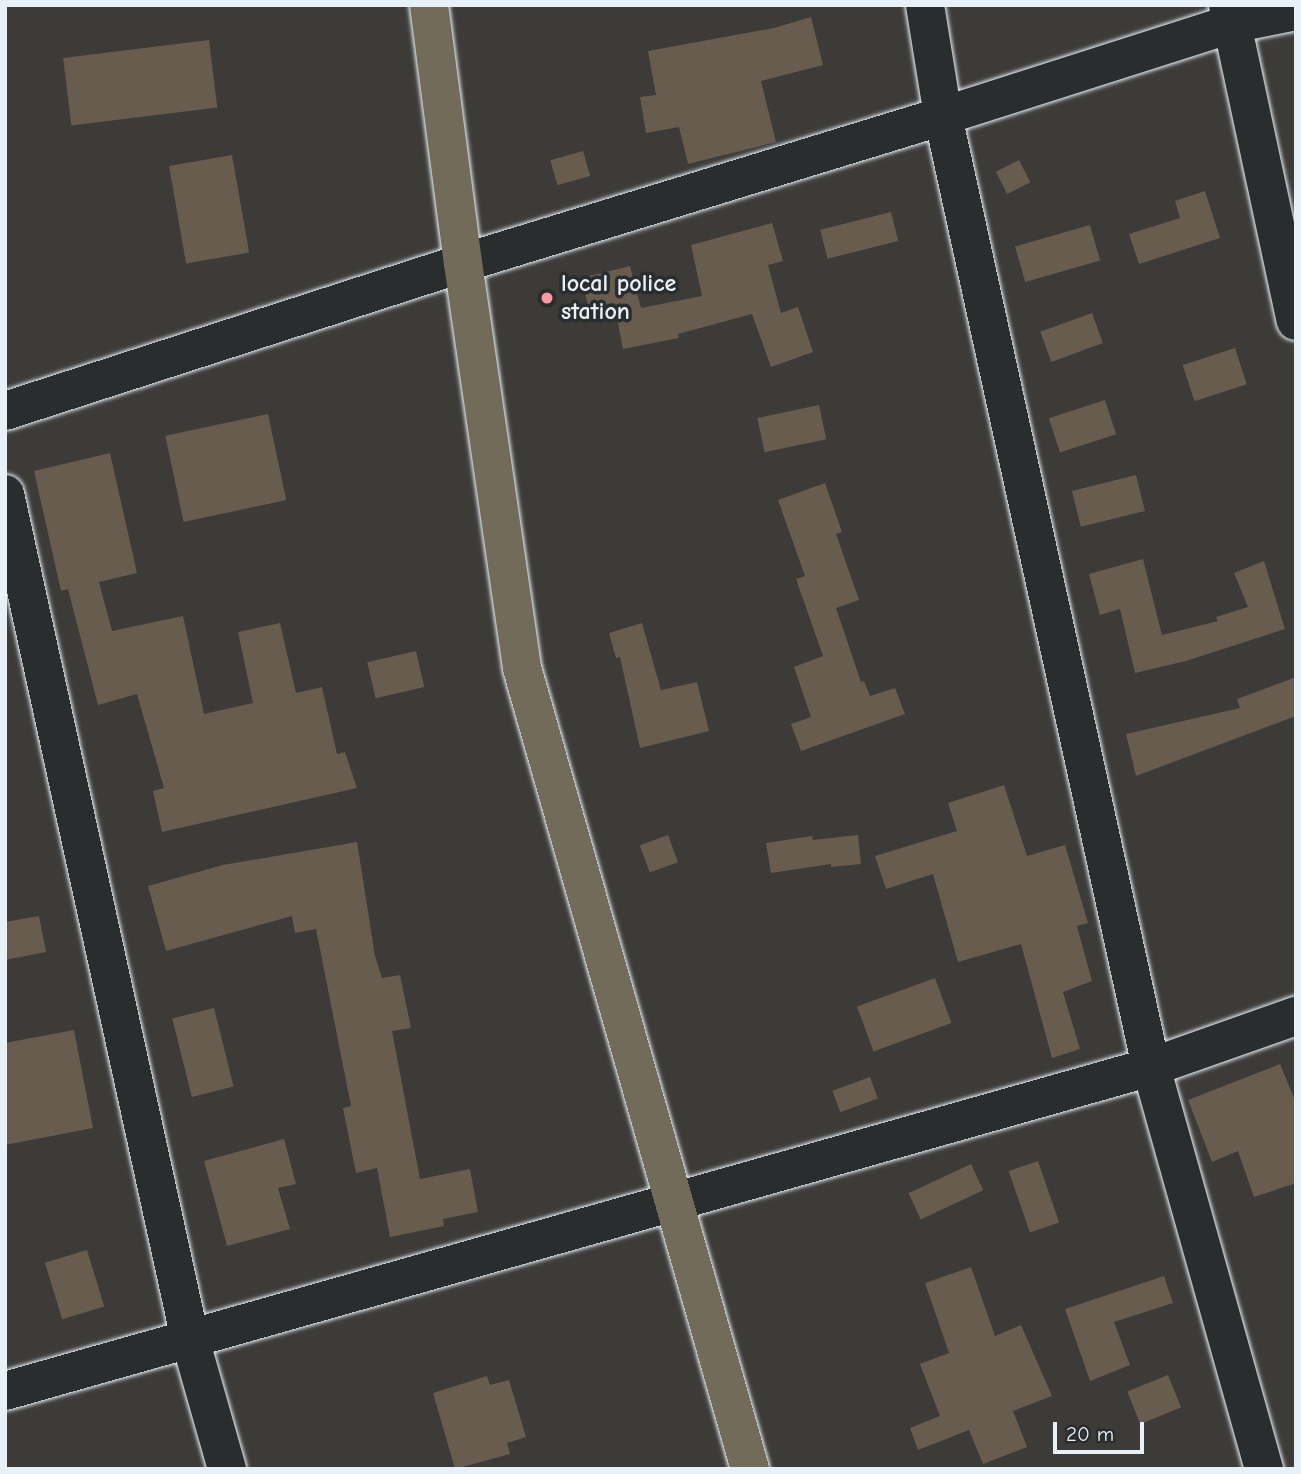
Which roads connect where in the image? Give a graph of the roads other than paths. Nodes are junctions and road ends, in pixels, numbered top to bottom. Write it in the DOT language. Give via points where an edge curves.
graph roads {
  1 [pos="429,5"];
  2 [pos="925,5"];
  3 [pos="1296,10"];
  4 [pos="1229,14"];
  5 [pos="943,116"];
  6 [pos="463,263"];
  7 [pos="1296,321"];
  8 [pos="5,411"];
  9 [pos="5,494"];
  10 [pos="1296,1016"];
  11 [pos="1150,1067"];
  12 [pos="674,1203"];
  13 [pos="190,1339"];
  14 [pos="5,1391"];
  15 [pos="227,1469"];
  16 [pos="750,1469"];
  17 [pos="1264,1469"];
  1 -- 6 [label="main road"];
  2 -- 5 [label="street"];
  3 -- 4 [label="street"];
  4 -- 5 [label="street"];
  4 -- 7 [label="street"];
  5 -- 6 [label="street"];
  5 -- 11 [label="street"];
  6 -- 8 [label="street"];
  6 -- 12 [label="main road" via="522,668"];
  9 -- 13 [label="street"];
  10 -- 11 [label="street"];
  11 -- 12 [label="street"];
  11 -- 17 [label="street"];
  12 -- 13 [label="street"];
  12 -- 16 [label="main road"];
  13 -- 14 [label="street"];
  13 -- 15 [label="street"];
}
